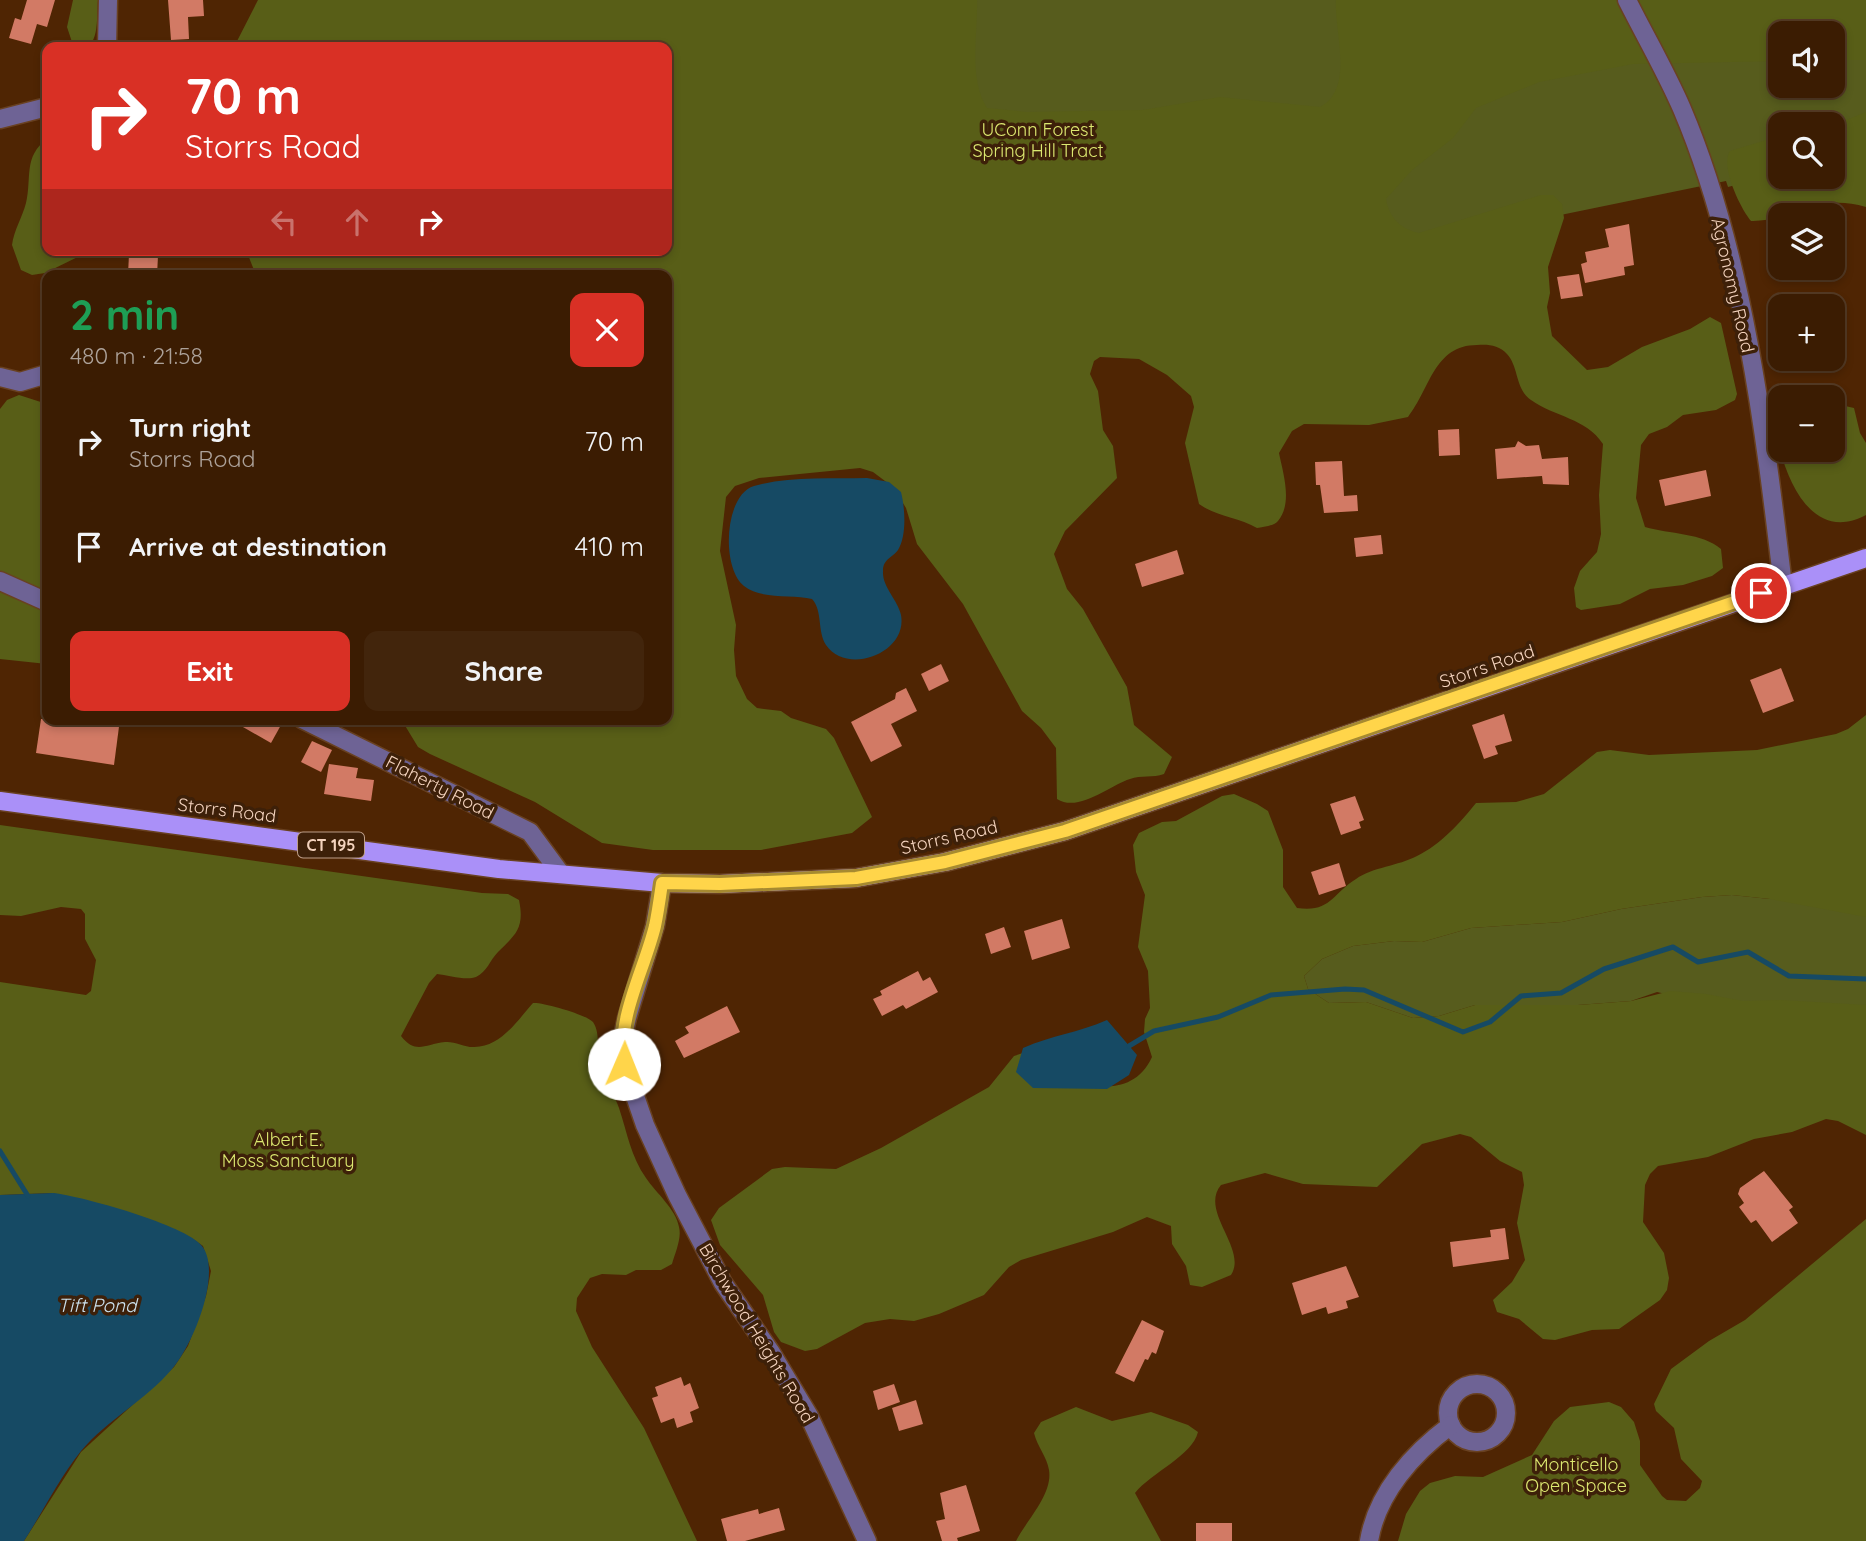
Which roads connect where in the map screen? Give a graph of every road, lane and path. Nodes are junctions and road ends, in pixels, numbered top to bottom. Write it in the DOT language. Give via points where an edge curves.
graph roads {
  1 [pos="108,0"];
  2 [pos="1626,0"];
  3 [pos="107,42"];
  4 [pos="42,108"];
  5 [pos="0,119"];
  6 [pos="42,375"];
  7 [pos="0,377"];
  8 [pos="1866,558"];
  9 [pos="0,581"];
  10 [pos="1783,586"];
  11 [pos="42,600"];
  12 [pos="314,725"];
  13 [pos="0,801"];
  14 [pos="561,874"];
  15 [pos="662,883"];
  16 [pos="1451,1425"];
  17 [pos="867,1541"];
  18 [pos="1369,1541"];
  1 -- 3 [label="street"];
  2 -- 10 [label="street, Agronomy Road" via="1682,109 1717,212 1768,450"];
  4 -- 5 [label="street"];
  6 -- 7 [label="street" via="20,382"];
  8 -- 10 [label="main road, Storrs Road / CT 195"];
  9 -- 11 [label="street"];
  10 -- 15 [label="main road, Storrs Road / CT 195" via="1065,831 945,862 856,878"];
  12 -- 14 [label="street, Flaherty Road" via="530,832"];
  13 -- 14 [label="main road, Storrs Road / CT 195"];
  14 -- 15 [label="main road, Storrs Road / CT 195"];
  15 -- 17 [label="street, Birchwood Heights Road" via="655,926 621,1045 624,1064 677,1195 723,1283 809,1416"];
  16 -- 18 [label="street" via="1414,1456 1394,1484 1372,1525"];
}
